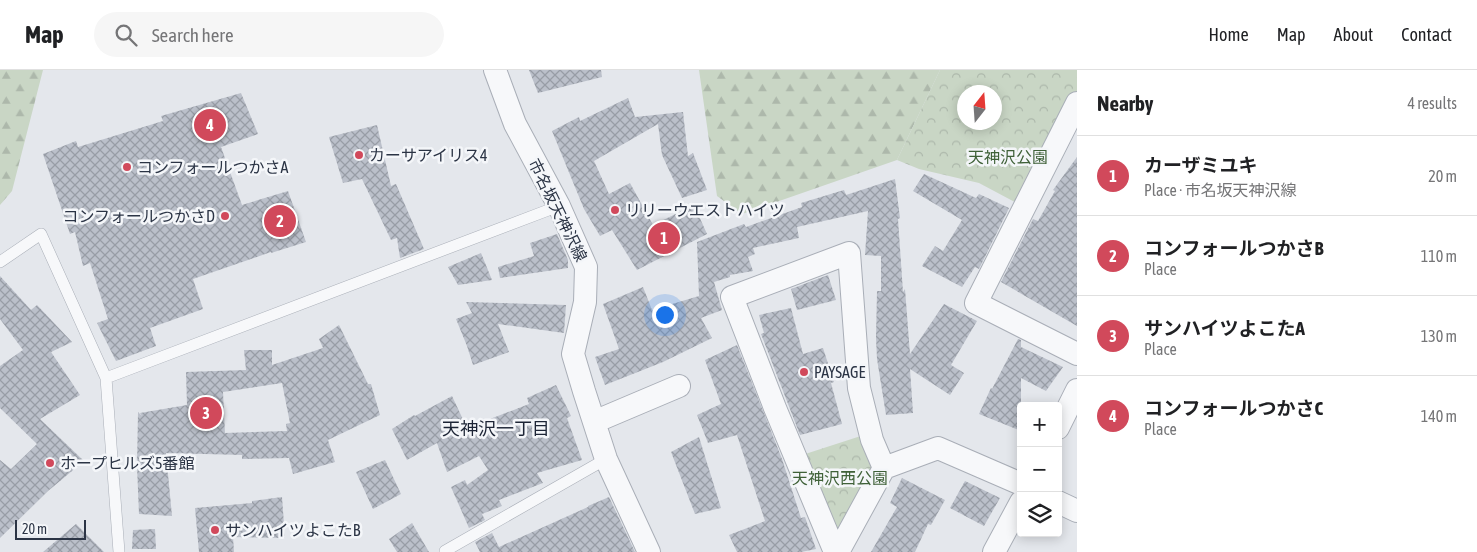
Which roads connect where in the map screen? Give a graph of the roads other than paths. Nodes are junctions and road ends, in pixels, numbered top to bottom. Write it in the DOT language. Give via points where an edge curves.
graph roads {
  1 [pos="495,70"];
  2 [pos="1077,103"];
  3 [pos="559,206"];
  4 [pos="0,262"];
  5 [pos="1077,354"];
  6 [pos="106,378"];
  7 [pos="679,386"];
  8 [pos="1077,390"];
  9 [pos="1062,420"];
  10 [pos="594,422"];
  11 [pos="606,459"];
  12 [pos="884,468"];
  13 [pos="1017,482"];
  14 [pos="1062,504"];
  15 [pos="1017,509"];
  16 [pos="1077,511"];
  17 [pos="119,552"];
  18 [pos="446,552"];
  19 [pos="649,552"];
  20 [pos="835,552"];
  21 [pos="838,552"];
  22 [pos="994,552"];
  1 -- 3 [label="street, 市名坂天神沢線" via="516,124"];
  2 -- 5 [label="street" via="976,302"];
  3 -- 6 [label="lane"];
  3 -- 10 [label="street, 市名坂天神沢線" via="586,267 585,302 573,354"];
  4 -- 6 [label="lane" via="41,234"];
  6 -- 17 [label="lane"];
  7 -- 10 [label="street"];
  8 -- 9 [label="street"];
  10 -- 11 [label="street, 市名坂天神沢線"];
  11 -- 18 [label="lane"];
  11 -- 19 [label="street, 市名坂天神沢線"];
  12 -- 13 [label="street" via="938,448"];
  12 -- 20 [label="street" via="872,440 859,388 850,253 732,297"];
  12 -- 21 [label="street"];
  14 -- 16 [label="street"];
  15 -- 22 [label="street"];
}
